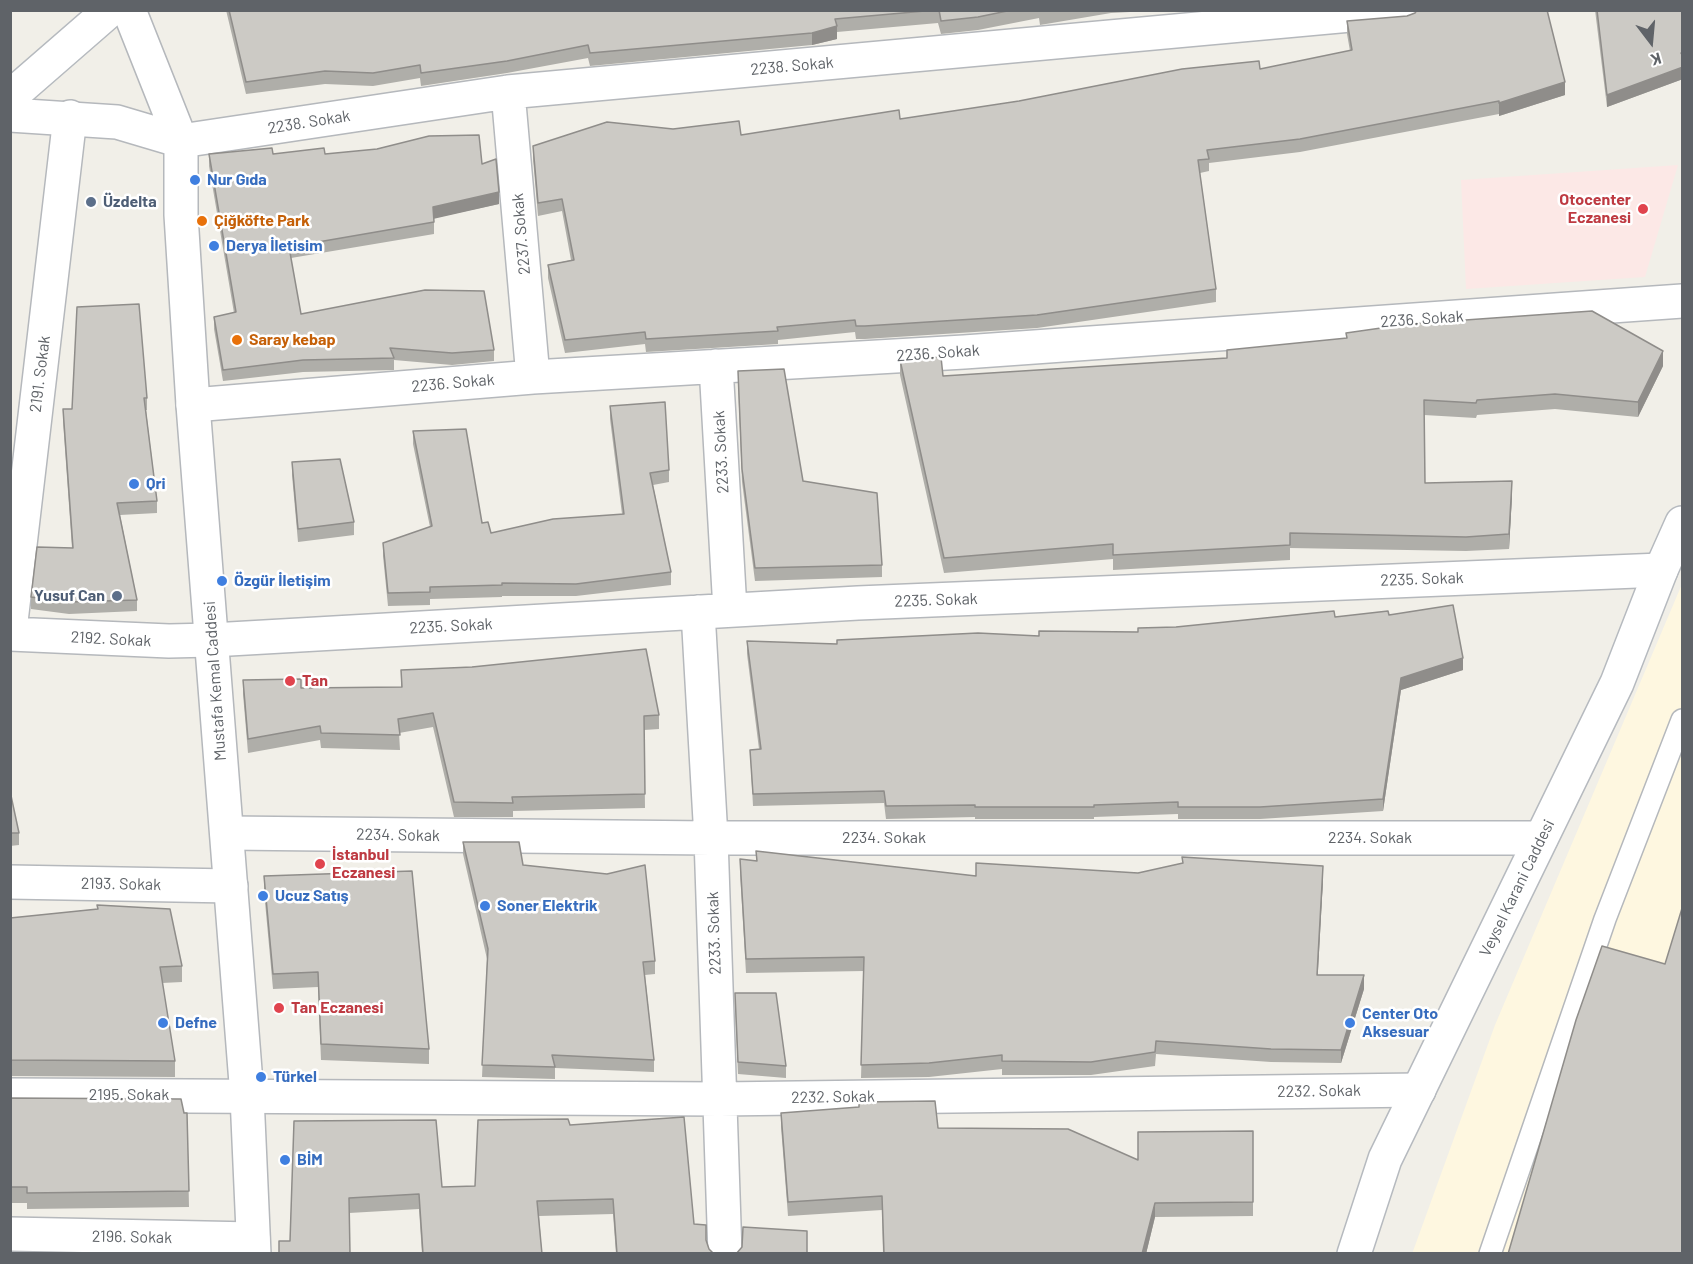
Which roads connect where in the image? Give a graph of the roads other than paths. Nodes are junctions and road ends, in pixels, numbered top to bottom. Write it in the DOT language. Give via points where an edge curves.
graph roads {
  1 [pos="110,10"];
  2 [pos="129,10"];
  3 [pos="1405,10"];
  4 [pos="508,92"];
  5 [pos="10,98"];
  6 [pos="10,115"];
  7 [pos="70,117"];
  8 [pos="181,141"];
  9 [pos="1683,301"];
  10 [pos="716,366"];
  11 [pos="533,377"];
  12 [pos="193,405"];
  13 [pos="1683,523"];
  14 [pos="1661,570"];
  15 [pos="13,586"];
  16 [pos="730,610"];
  17 [pos="698,612"];
  18 [pos="10,632"];
  19 [pos="212,640"];
  20 [pos="1683,720"];
  21 [pos="227,833"];
  22 [pos="711,838"];
  23 [pos="1541,838"];
  24 [pos="10,882"];
  25 [pos="231,886"];
  26 [pos="1419,1090"];
  27 [pos="10,1095"];
  28 [pos="247,1096"];
  29 [pos="720,1099"];
  30 [pos="10,1234"];
  31 [pos="254,1246"];
  32 [pos="1358,1252"];
  33 [pos="725,1254"];
  34 [pos="1490,1254"];
  1 -- 5 [label="street"];
  2 -- 8 [label="street, Mustafa Kemal Caddesi"];
  3 -- 4 [label="street, 2238. Sokak"];
  4 -- 8 [label="street, 2238. Sokak"];
  4 -- 11 [label="street, 2237. Sokak"];
  6 -- 7 [label="street"];
  7 -- 8 [label="street" via="117,122"];
  7 -- 15 [label="street, 2191. Sokak"];
  8 -- 12 [label="street, Mustafa Kemal Caddesi" via="181,215"];
  9 -- 10 [label="street, 2236. Sokak"];
  10 -- 11 [label="street, 2236. Sokak"];
  10 -- 16 [label="street, 2233. Sokak"];
  11 -- 12 [label="street, 2236. Sokak"];
  12 -- 19 [label="street, Mustafa Kemal Caddesi"];
  13 -- 14 [label="street, Veysel Karani Caddesi"];
  14 -- 16 [label="street, 2235. Sokak"];
  14 -- 23 [label="street, Veysel Karani Caddesi" via="1617,683"];
  15 -- 18 [label="street, 2191. Sokak"];
  16 -- 17 [label="street, 2235. Sokak"];
  17 -- 19 [label="street, 2235. Sokak"];
  17 -- 22 [label="street, 2233. Sokak"];
  18 -- 19 [label="street, 2192. Sokak"];
  19 -- 21 [label="street, Mustafa Kemal Caddesi"];
  20 -- 34 [label="lane" via="1605,919"];
  21 -- 22 [label="street, 2234. Sokak"];
  21 -- 25 [label="street, Mustafa Kemal Caddesi"];
  22 -- 23 [label="street, 2234. Sokak"];
  22 -- 29 [label="street, 2233. Sokak"];
  23 -- 26 [label="street, Veysel Karani Caddesi"];
  24 -- 25 [label="street, 2193. Sokak"];
  25 -- 28 [label="street, Mustafa Kemal Caddesi"];
  26 -- 29 [label="street, 2232. Sokak"];
  26 -- 32 [label="street, Veysel Karani Caddesi" via="1385,1159"];
  27 -- 28 [label="street, 2195. Sokak"];
  28 -- 29 [label="street, 2232. Sokak"];
  28 -- 31 [label="street, Mustafa Kemal Caddesi"];
  29 -- 33 [label="street, 2233. Sokak"];
  30 -- 31 [label="street, 2196. Sokak"];
}
